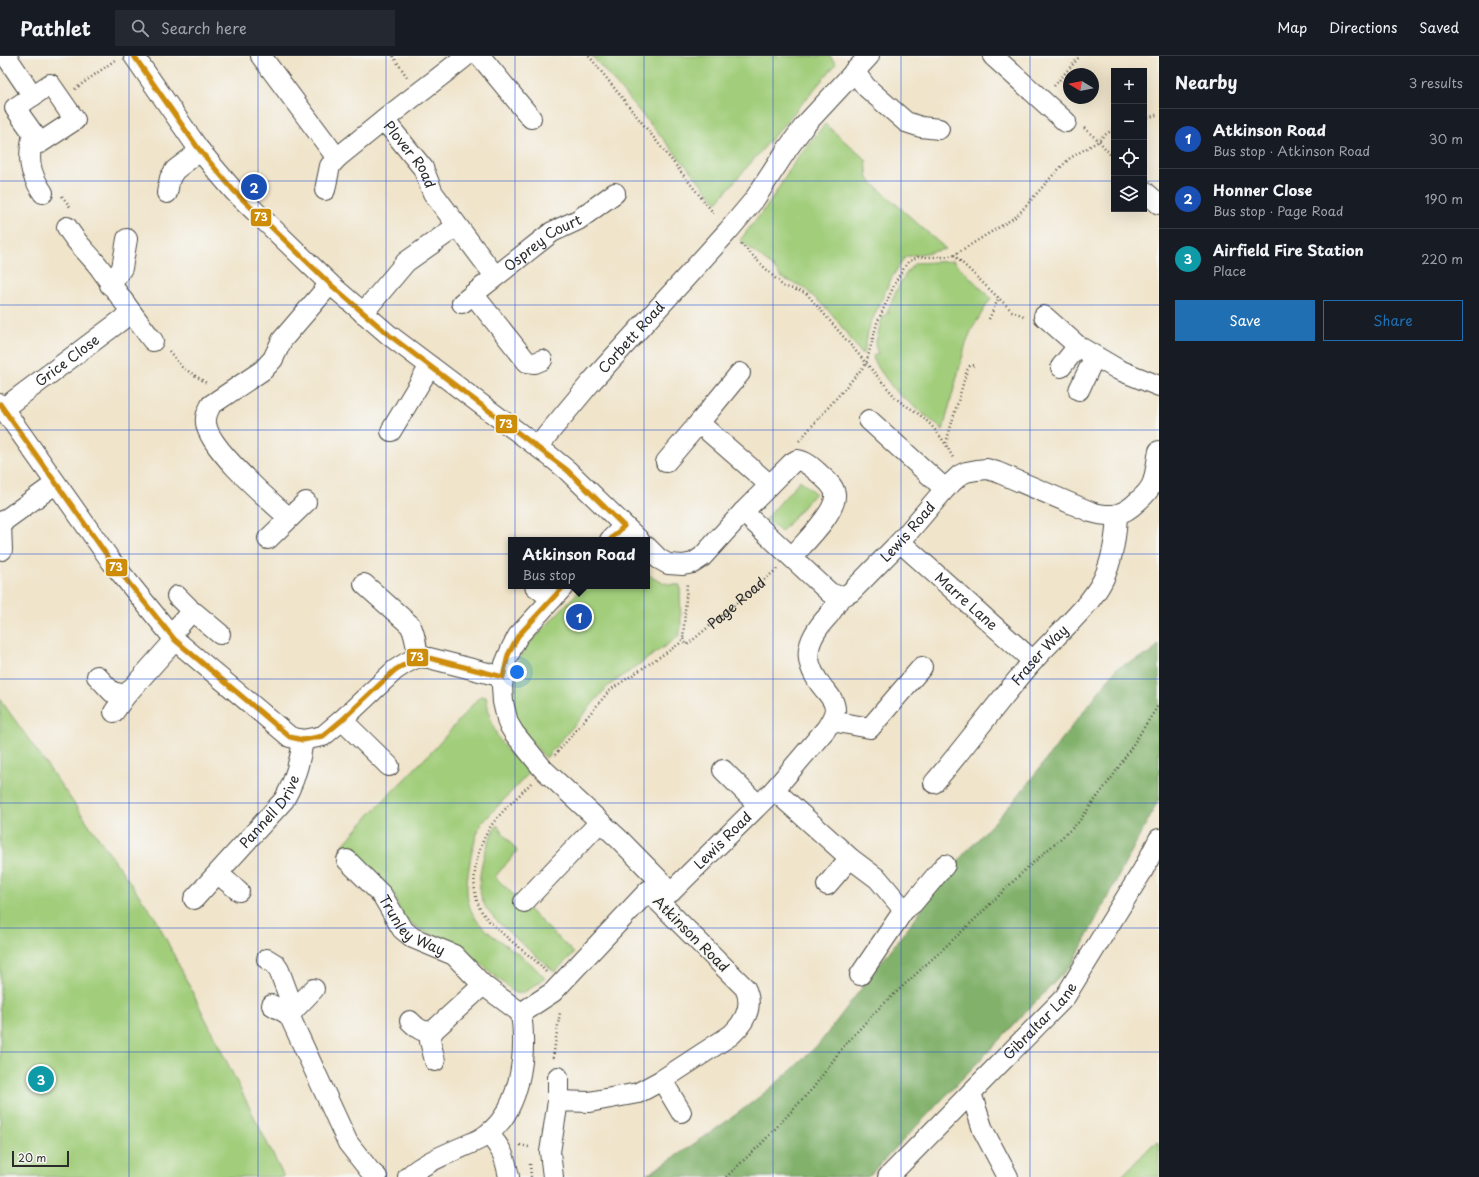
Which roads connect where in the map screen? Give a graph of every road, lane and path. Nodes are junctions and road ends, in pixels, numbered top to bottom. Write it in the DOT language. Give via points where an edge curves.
graph roads {
  1 [pos="6,56"];
  2 [pos="121,56"];
  3 [pos="134,56"];
  4 [pos="261,56"];
  5 [pos="393,56"];
  6 [pos="466,56"];
  7 [pos="480,56"];
  8 [pos="588,56"];
  9 [pos="868,56"];
  10 [pos="993,56"];
  11 [pos="854,71"];
  12 [pos="417,93"];
  13 [pos="33,96"];
  14 [pos="60,99"];
  15 [pos="1159,114"];
  16 [pos="531,118"];
  17 [pos="1147,118"];
  18 [pos="384,120"];
  19 [pos="1066,122"];
  20 [pos="938,129"];
  21 [pos="1111,131"];
  22 [pos="33,133"];
  23 [pos="200,150"];
  24 [pos="337,158"];
  25 [pos="325,190"];
  26 [pos="43,193"];
  27 [pos="167,193"];
  28 [pos="615,193"];
  29 [pos="1147,194"];
  30 [pos="1159,204"];
  31 [pos="456,226"];
  32 [pos="67,227"];
  33 [pos="728,231"];
  34 [pos="127,239"];
  35 [pos="954,255"];
  36 [pos="495,276"];
  37 [pos="330,284"];
  38 [pos="110,285"];
  39 [pos="999,297"];
  40 [pos="130,313"];
  41 [pos="363,313"];
  42 [pos="1044,316"];
  43 [pos="989,319"];
  44 [pos="154,341"];
  45 [pos="1086,351"];
  46 [pos="542,360"];
  47 [pos="866,364"];
  48 [pos="975,365"];
  49 [pos="430,366"];
  50 [pos="1061,367"];
  51 [pos="740,373"];
  52 [pos="1159,386"];
  53 [pos="1079,390"];
  54 [pos="224,395"];
  55 [pos="2,406"];
  56 [pos="869,420"];
  57 [pos="699,423"];
  58 [pos="391,431"];
  59 [pos="946,444"];
  60 [pos="538,447"];
  61 [pos="1159,452"];
  62 [pos="666,462"];
  63 [pos="960,475"];
  64 [pos="55,484"];
  65 [pos="770,485"];
  66 [pos="945,489"];
  67 [pos="306,502"];
  68 [pos="743,512"];
  69 [pos="1117,515"];
  70 [pos="289,518"];
  71 [pos="1,523"];
  72 [pos="624,526"];
  73 [pos="613,537"];
  74 [pos="636,537"];
  75 [pos="268,539"];
  76 [pos="900,542"];
  77 [pos="2,550"];
  78 [pos="650,550"];
  79 [pos="792,557"];
  80 [pos="683,565"];
  81 [pos="364,584"];
  82 [pos="546,589"];
  83 [pos="558,592"];
  84 [pos="177,596"];
  85 [pos="841,597"];
  86 [pos="190,613"];
  87 [pos="220,634"];
  88 [pos="173,638"];
  89 [pos="683,639"];
  90 [pos="418,657"];
  91 [pos="1033,661"];
  92 [pos="922,667"];
  93 [pos="97,676"];
  94 [pos="503,677"];
  95 [pos="126,695"];
  96 [pos="1159,704"];
  97 [pos="114,712"];
  98 [pos="342,720"];
  99 [pos="832,721"];
  100 [pos="303,740"];
  101 [pos="389,766"];
  102 [pos="543,769"];
  103 [pos="723,770"];
  104 [pos="934,783"];
  105 [pos="774,790"];
  106 [pos="758,805"];
  107 [pos="600,822"];
  108 [pos="1159,839"];
  109 [pos="850,858"];
  110 [pos="347,860"];
  111 [pos="945,865"];
  112 [pos="1151,873"];
  113 [pos="218,874"];
  114 [pos="827,885"];
  115 [pos="239,891"];
  116 [pos="648,892"];
  117 [pos="672,892"];
  118 [pos="194,899"];
  119 [pos="524,902"];
  120 [pos="904,910"];
  121 [pos="268,959"];
  122 [pos="860,975"];
  123 [pos="483,985"];
  124 [pos="314,988"];
  125 [pos="554,992"];
  126 [pos="285,1010"];
  127 [pos="522,1013"];
  128 [pos="410,1021"];
  129 [pos="433,1030"];
  130 [pos="435,1061"];
  131 [pos="555,1070"];
  132 [pos="662,1080"];
  133 [pos="971,1093"];
  134 [pos="558,1101"];
  135 [pos="681,1112"];
  136 [pos="488,1134"];
  137 [pos="529,1147"];
  138 [pos="530,1154"];
  139 [pos="530,1162"];
  140 [pos="377,1177"];
  141 [pos="408,1177"];
  142 [pos="509,1177"];
  143 [pos="531,1177"];
  144 [pos="553,1177"];
  145 [pos="726,1177"];
  146 [pos="888,1177"];
  147 [pos="1008,1177"];
  1 -- 13 [label="street"];
  2 -- 14 [label="path"];
  3 -- 23 [label="street"];
  4 -- 24 [label="street"];
  5 -- 12 [label="path"];
  6 -- 12 [label="street"];
  7 -- 16 [label="street"];
  8 -- 33 [label="path"];
  9 -- 11 [label="street, Corbett Road"];
  10 -- 19 [label="street"];
  11 -- 20 [label="street" via="866,87 906,122"];
  11 -- 33 [label="street, Corbett Road" via="805,125 754,200"];
  12 -- 18 [label="street"];
  13 -- 14 [label="street" via="50,84"];
  13 -- 22 [label="street" via="16,108"];
  14 -- 22 [label="street" via="74,120 40,143"];
  15 -- 17 [label="path"];
  18 -- 24 [label="street, Plover Road"];
  18 -- 31 [label="street, Plover Road" via="423,168 433,193"];
  21 -- 35 [label="path" via="1070,158 1017,216"];
  22 -- 26 [label="street" via="29,160 33,178"];
  23 -- 27 [label="street" via="175,170 170,178"];
  23 -- 37 [label="street" via="234,191"];
  24 -- 25 [label="street" via="330,166"];
  28 -- 36 [label="street, Osprey Court" via="578,220 552,232"];
  29 -- 30 [label="street"];
  31 -- 36 [label="street, Plover Road"];
  31 -- 41 [label="street" via="406,262"];
  32 -- 38 [label="street"];
  33 -- 47 [label="path" via="783,286 806,293"];
  33 -- 60 [label="street, Corbett Road" via="592,381"];
  34 -- 38 [label="street" via="122,268"];
  35 -- 39 [label="path"];
  35 -- 47 [label="path" via="918,257 908,262 897,279 877,323"];
  36 -- 46 [label="street, Osprey Court" via="467,299 527,362 535,363"];
  37 -- 41 [label="street"];
  37 -- 54 [label="street" via="282,340 273,359 263,370"];
  38 -- 40 [label="street"];
  39 -- 42 [label="path" via="1012,311 1023,316 1039,320"];
  39 -- 43 [label="path"];
  40 -- 44 [label="street"];
  40 -- 55 [label="street, Grice Close"];
  41 -- 49 [label="street"];
  42 -- 45 [label="street"];
  44 -- 54 [label="path" via="159,338 182,367"];
  45 -- 50 [label="street"];
  45 -- 52 [label="street" via="1119,370"];
  45 -- 53 [label="street"];
  47 -- 59 [label="path" via="901,403 933,427"];
  48 -- 59 [label="path" via="967,370"];
  49 -- 58 [label="street"];
  49 -- 60 [label="street"];
  51 -- 57 [label="street"];
  54 -- 70 [label="street" via="211,405 206,413 210,436 238,470"];
  55 -- 64 [label="street"];
  56 -- 66 [label="street"];
  57 -- 62 [label="street"];
  57 -- 65 [label="street"];
  59 -- 63 [label="path"];
  60 -- 72 [label="street" via="567,470"];
  61 -- 69 [label="street" via="1149,490 1126,512"];
  63 -- 66 [label="street, Lewis Road"];
  63 -- 69 [label="street, Lewis Road" via="987,469 1091,512"];
  64 -- 71 [label="street"];
  64 -- 88 [label="street" via="111,561"];
  65 -- 68 [label="street"];
  65 -- 79 [label="street" via="797,460 806,463 821,475 835,493 831,510"];
  66 -- 76 [label="street, Lewis Road"];
  67 -- 70 [label="street"];
  68 -- 79 [label="street"];
  68 -- 80 [label="street" via="702,556 693,563"];
  69 -- 91 [label="street, Fraser Way" via="1112,555 1097,590"];
  70 -- 75 [label="street"];
  71 -- 77 [label="street"];
  72 -- 73 [label="street"];
  72 -- 74 [label="street"];
  76 -- 85 [label="street, Lewis Road" via="851,592"];
  76 -- 91 [label="street, Marre Lane"];
  78 -- 80 [label="street" via="663,561"];
  79 -- 85 [label="street" via="830,593"];
  79 -- 89 [label="path, Page Road" via="687,645"];
  80 -- 89 [label="path" via="687,583"];
  81 -- 90 [label="street" via="414,630"];
  82 -- 83 [label="street"];
  83 -- 94 [label="street, Atkinson Road" via="518,636 508,655"];
  84 -- 86 [label="street" via="188,607"];
  85 -- 99 [label="street, Lewis Road" via="817,630 808,652 810,667 833,702 835,708"];
  86 -- 87 [label="street" via="195,613"];
  86 -- 88 [label="street"];
  88 -- 95 [label="street"];
  88 -- 100 [label="street" via="290,737"];
  89 -- 102 [label="path" via="610,690"];
  90 -- 94 [label="street"];
  90 -- 98 [label="street" via="395,670"];
  91 -- 104 [label="street, Fraser Way"];
  92 -- 99 [label="street" via="870,728"];
  93 -- 95 [label="street" via="112,692"];
  94 -- 102 [label="street, Atkinson Road" via="502,694 508,723"];
  95 -- 97 [label="street"];
  96 -- 145 [label="path" via="1113,776 1077,824 874,1012 843,1047 813,1088"];
  98 -- 100 [label="street" via="323,736"];
  98 -- 101 [label="street"];
  99 -- 105 [label="street, Lewis Road"];
  100 -- 113 [label="street, Pannell Drive" via="298,769 284,800"];
  102 -- 107 [label="street, Atkinson Road"];
  102 -- 125 [label="path" via="493,823 479,854 474,890 484,914 550,976"];
  103 -- 106 [label="street"];
  105 -- 106 [label="street, Lewis Road"];
  105 -- 109 [label="street"];
  106 -- 117 [label="street, Lewis Road"];
  107 -- 117 [label="street, Atkinson Road"];
  107 -- 119 [label="street"];
  108 -- 112 [label="street, Gibraltar Lane"];
  109 -- 114 [label="street"];
  109 -- 120 [label="street" via="878,880"];
  110 -- 123 [label="street, Trunley Way" via="382,895 402,929 413,938 454,955"];
  111 -- 120 [label="street"];
  112 -- 133 [label="street, Gibraltar Lane" via="1065,996"];
  113 -- 115 [label="street"];
  113 -- 118 [label="street, Pannell Drive"];
  116 -- 117 [label="street, Atkinson Road"];
  116 -- 125 [label="street"];
  116 -- 132 [label="street, Atkinson Road" via="745,988 749,998 746,1018 740,1028"];
  120 -- 122 [label="street"];
  121 -- 126 [label="street" via="279,970"];
  123 -- 127 [label="street, Trunley Way"];
  123 -- 129 [label="street"];
  124 -- 126 [label="street"];
  125 -- 127 [label="street"];
  125 -- 131 [label="path" via="560,1007 554,1055"];
  126 -- 140 [label="street" via="348,1143"];
  127 -- 136 [label="street" via="524,1032 519,1081 509,1107"];
  128 -- 129 [label="street" via="420,1030"];
  129 -- 130 [label="street" via="430,1041"];
  131 -- 134 [label="street"];
  132 -- 134 [label="street, Atkinson Road" via="630,1095 589,1102"];
  132 -- 135 [label="street"];
  133 -- 146 [label="street, Gibraltar Lane"];
  133 -- 147 [label="street" via="983,1130"];
  134 -- 144 [label="street" via="550,1152"];
  136 -- 141 [label="street" via="426,1163"];
  136 -- 142 [label="street" via="497,1143 506,1160"];
  137 -- 138 [label="path"];
  139 -- 143 [label="path"];
}
